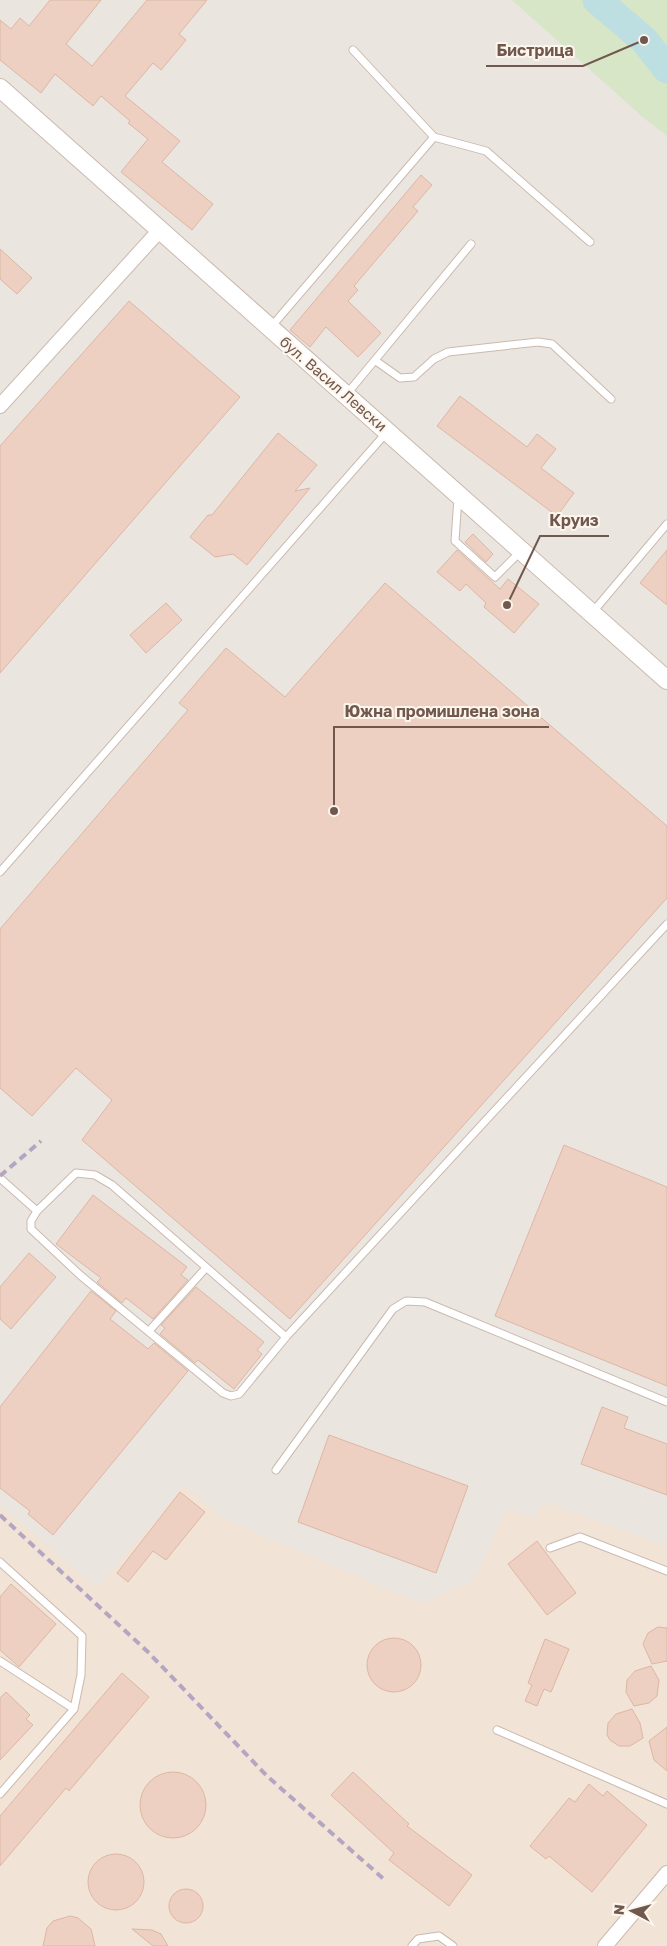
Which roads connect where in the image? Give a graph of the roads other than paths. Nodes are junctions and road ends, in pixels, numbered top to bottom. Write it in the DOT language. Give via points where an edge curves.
graph roads {
  1 [pos="353,50"];
  2 [pos="0,88"];
  3 [pos="434,137"];
  4 [pos="159,231"];
  5 [pos="590,242"];
  6 [pos="472,244"];
  7 [pos="270,329"];
  8 [pos="376,361"];
  9 [pos="346,396"];
  10 [pos="611,399"];
  11 [pos="0,406"];
  12 [pos="387,432"];
  13 [pos="458,494"];
  14 [pos="667,524"];
  15 [pos="521,551"];
  16 [pos="592,613"];
  17 [pos="667,680"];
  18 [pos="0,872"];
  19 [pos="667,924"];
  20 [pos="0,1178"];
  21 [pos="37,1211"];
  22 [pos="205,1269"];
  23 [pos="149,1331"];
  24 [pos="286,1338"];
  25 [pos="667,1402"];
  26 [pos="276,1470"];
  27 [pos="550,1548"];
  28 [pos="0,1562"];
  29 [pos="667,1571"];
  30 [pos="0,1661"];
  31 [pos="74,1709"];
  32 [pos="497,1730"];
  33 [pos="0,1794"];
  34 [pos="667,1804"];
  35 [pos="667,1873"];
  36 [pos="412,1946"];
  37 [pos="453,1946"];
  38 [pos="606,1946"];
  1 -- 3 [label="lane"];
  2 -- 4 [label="street, бул. Васил Левски"];
  3 -- 5 [label="lane" via="486,151"];
  3 -- 7 [label="lane"];
  4 -- 7 [label="street, бул. Васил Левски"];
  4 -- 11 [label="street"];
  6 -- 8 [label="lane"];
  7 -- 9 [label="street, бул. Васил Левски"];
  8 -- 9 [label="lane"];
  8 -- 10 [label="lane" via="400,378 414,377 434,359 448,352 538,342 552,344"];
  9 -- 12 [label="street, бул. Васил Левски"];
  12 -- 13 [label="street, бул. Васил Левски"];
  12 -- 18 [label="lane"];
  13 -- 15 [label="street, бул. Васил Левски"];
  13 -- 15 [label="lane" via="455,541 494,577"];
  14 -- 16 [label="lane"];
  15 -- 16 [label="street, бул. Васил Левски"];
  16 -- 17 [label="street, бул. Васил Левски"];
  19 -- 24 [label="lane"];
  20 -- 21 [label="lane"];
  21 -- 22 [label="lane" via="76,1174 95,1175 112,1185"];
  21 -- 23 [label="lane" via="31,1221 31,1229 80,1275"];
  22 -- 23 [label="lane"];
  22 -- 24 [label="lane"];
  23 -- 24 [label="lane" via="202,1377 231,1396 239,1394"];
  25 -- 26 [label="lane" via="425,1302 406,1300 393,1309"];
  27 -- 29 [label="lane" via="580,1537"];
  28 -- 31 [label="lane" via="82,1636 82,1676"];
  30 -- 31 [label="lane"];
  31 -- 33 [label="lane"];
  32 -- 34 [label="lane"];
  35 -- 38 [label="street"];
  36 -- 37 [label="lane" via="418,1939 439,1936"];
}
